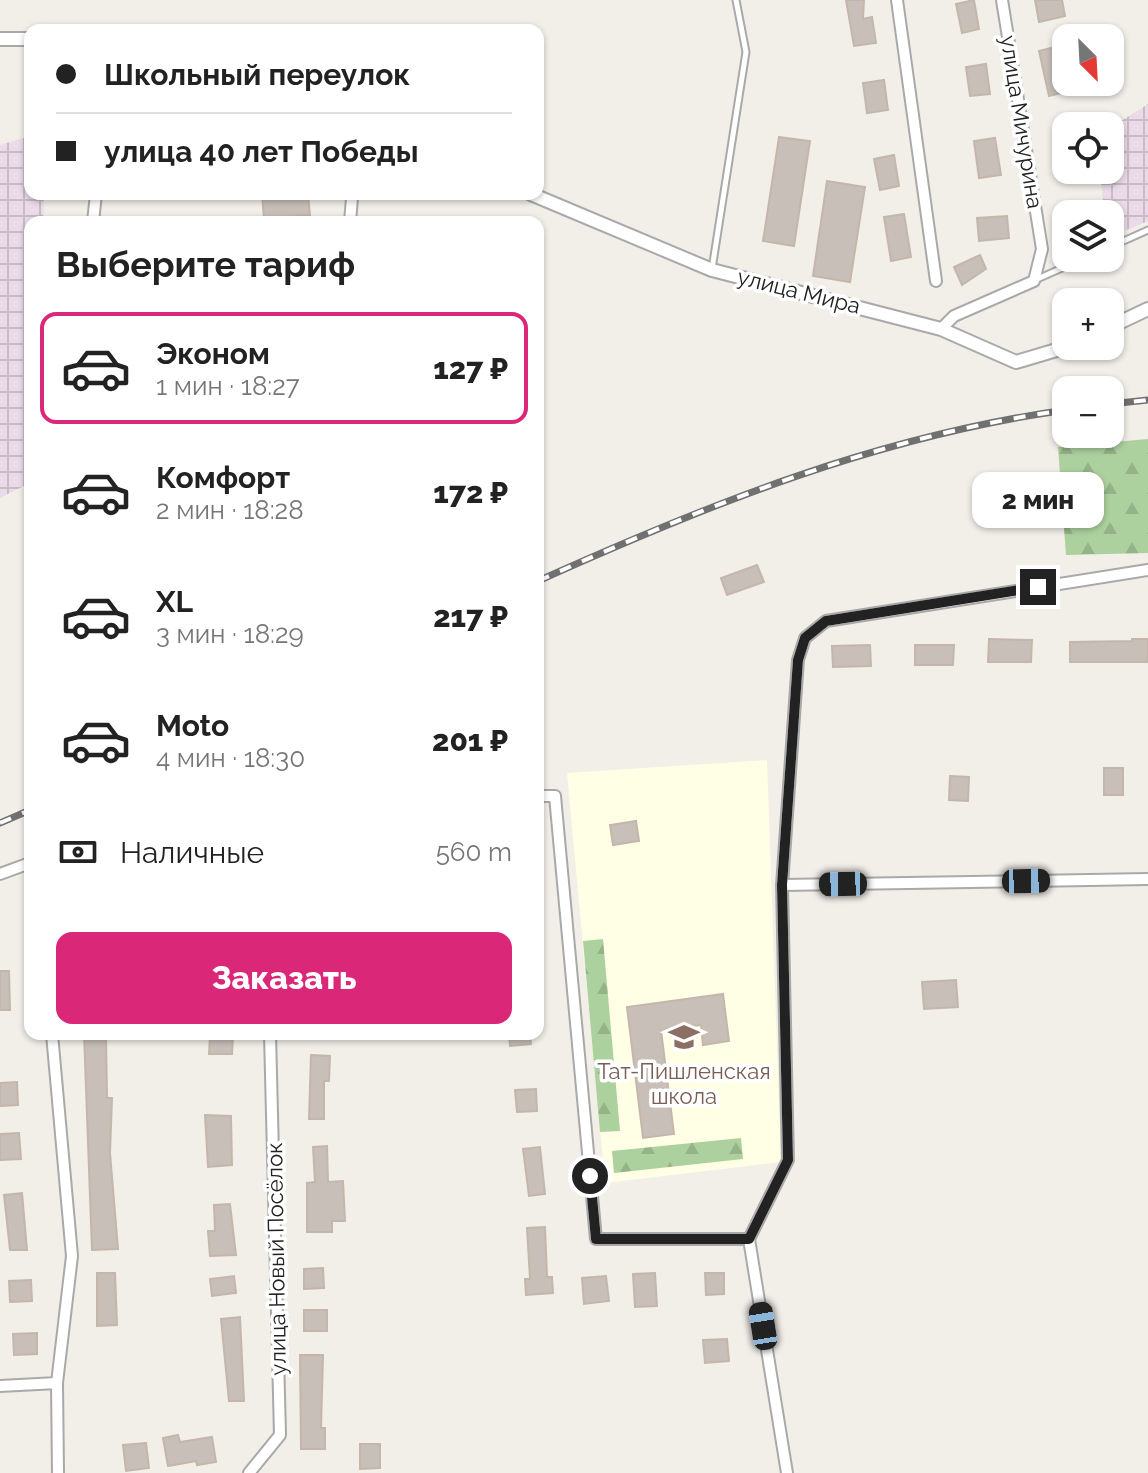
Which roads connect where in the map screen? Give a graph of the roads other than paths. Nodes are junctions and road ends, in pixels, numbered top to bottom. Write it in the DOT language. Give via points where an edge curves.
graph roads {
  1 [pos="736,0"];
  2 [pos="897,0"];
  3 [pos="1002,0"];
  4 [pos="0,39"];
  5 [pos="24,39"];
  6 [pos="544,199"];
  7 [pos="1148,230"];
  8 [pos="1124,241"];
  9 [pos="712,270"];
  10 [pos="1054,272"];
  11 [pos="936,281"];
  12 [pos="1034,281"];
  13 [pos="1148,309"];
  14 [pos="1124,320"];
  15 [pos="941,329"];
  16 [pos="1052,351"];
  17 [pos="1148,570"];
  18 [pos="544,796"];
  19 [pos="24,865"];
  20 [pos="0,874"];
  21 [pos="1148,879"];
  22 [pos="782,885"];
  23 [pos="53,1040"];
  24 [pos="270,1040"];
  25 [pos="749,1239"];
  26 [pos="57,1383"];
  27 [pos="0,1386"];
  28 [pos="58,1473"];
  29 [pos="249,1473"];
  30 [pos="787,1473"];
  1 -- 9 [label="lane" via="746,52"];
  2 -- 11 [label="street"];
  3 -- 12 [label="street, улица Мичурина" via="1042,249"];
  4 -- 5 [label="street"];
  6 -- 9 [label="street, улица Мира"];
  7 -- 8 [label="lane"];
  9 -- 15 [label="street, улица Мира"];
  10 -- 12 [label="lane"];
  12 -- 15 [label="street" via="954,316"];
  13 -- 14 [label="street"];
  15 -- 16 [label="street, улица Мира" via="1016,362"];
  17 -- 22 [label="street" via="826,621 805,638 798,660"];
  18 -- 25 [label="street" via="555,796 596,1239"];
  19 -- 20 [label="street"];
  21 -- 22 [label="street"];
  22 -- 25 [label="street" via="788,1160"];
  23 -- 26 [label="street" via="72,1256"];
  24 -- 29 [label="street, улица Новый Посёлок" via="280,1435"];
  25 -- 30 [label="street"];
  26 -- 27 [label="street"];
  26 -- 28 [label="street"];
}
